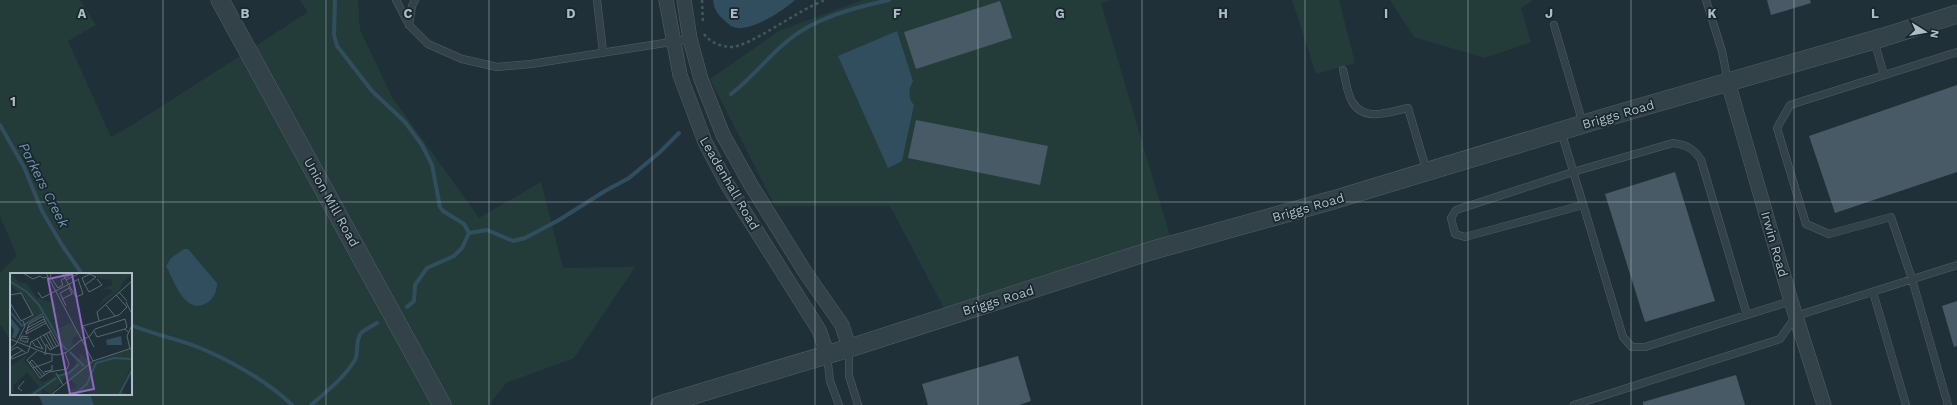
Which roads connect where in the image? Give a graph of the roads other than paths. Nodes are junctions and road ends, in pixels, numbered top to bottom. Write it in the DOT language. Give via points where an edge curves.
graph roads {
  1 [pos="220,0"];
  2 [pos="396,0"];
  3 [pos="416,0"];
  4 [pos="597,0"];
  5 [pos="666,0"];
  6 [pos="684,0"];
  7 [pos="1706,0"];
  8 [pos="1957,14"];
  9 [pos="409,25"];
  10 [pos="1554,25"];
  11 [pos="690,39"];
  12 [pos="1874,40"];
  13 [pos="672,41"];
  14 [pos="603,52"];
  15 [pos="1957,52"];
  16 [pos="1343,70"];
  17 [pos="1884,76"];
  18 [pos="1728,82"];
  19 [pos="1583,124"];
  20 [pos="1561,131"];
  21 [pos="1427,172"];
  22 [pos="1573,172"];
  23 [pos="1583,205"];
  24 [pos="1957,265"];
  25 [pos="1912,279"];
  26 [pos="1873,292"];
  27 [pos="1791,301"];
  28 [pos="1747,315"];
  29 [pos="1796,316"];
  30 [pos="849,347"];
  31 [pos="827,353"];
  32 [pos="442,405"];
  33 [pos="660,405"];
  34 [pos="839,405"];
  35 [pos="858,405"];
  36 [pos="1574,405"];
  37 [pos="1824,405"];
  38 [pos="1906,405"];
  39 [pos="1948,405"];
  1 -- 32 [label="street, Union Mill Road"];
  2 -- 9 [label="lane"];
  3 -- 9 [label="lane" via="412,6"];
  4 -- 14 [label="lane"];
  5 -- 13 [label="street, Leadenhall Road"];
  6 -- 11 [label="street, Leadenhall Road"];
  7 -- 18 [label="lane"];
  8 -- 12 [label="street, Briggs Road"];
  9 -- 14 [label="lane" via="428,44 462,59 497,67"];
  10 -- 19 [label="lane"];
  11 -- 13 [label="lane"];
  11 -- 30 [label="street, Leadenhall Road" via="708,98 729,146 751,185 842,325"];
  12 -- 17 [label="lane"];
  12 -- 18 [label="street, Briggs Road"];
  13 -- 14 [label="lane"];
  13 -- 31 [label="street, Leadenhall Road" via="680,75 712,156 819,330"];
  15 -- 17 [label="lane"];
  16 -- 21 [label="lane" via="1353,103 1364,112 1376,115 1408,108"];
  17 -- 25 [label="lane" via="1790,105 1778,128 1806,224 1829,234 1892,217"];
  18 -- 19 [label="street, Briggs Road"];
  18 -- 27 [label="street, Irwin Road"];
  19 -- 20 [label="street, Briggs Road"];
  20 -- 21 [label="street, Briggs Road"];
  20 -- 22 [label="lane"];
  21 -- 30 [label="street, Briggs Road" via="1150,251"];
  22 -- 23 [label="lane"];
  22 -- 23 [label="lane" via="1456,210 1451,218 1455,234 1465,237"];
  22 -- 28 [label="lane" via="1673,143 1684,144 1695,150 1701,160"];
  23 -- 28 [label="lane" via="1623,337 1632,347 1645,347"];
  24 -- 25 [label="lane"];
  25 -- 26 [label="lane"];
  25 -- 39 [label="lane"];
  26 -- 29 [label="lane"];
  26 -- 38 [label="lane"];
  27 -- 28 [label="lane"];
  27 -- 29 [label="street, Irwin Road"];
  29 -- 36 [label="lane" via="1780,339"];
  29 -- 37 [label="street, Irwin Road"];
  30 -- 31 [label="street, Briggs Road"];
  30 -- 35 [label="lane" via="849,376"];
  31 -- 33 [label="street, Briggs Road"];
  31 -- 34 [label="lane" via="830,381"];
}
